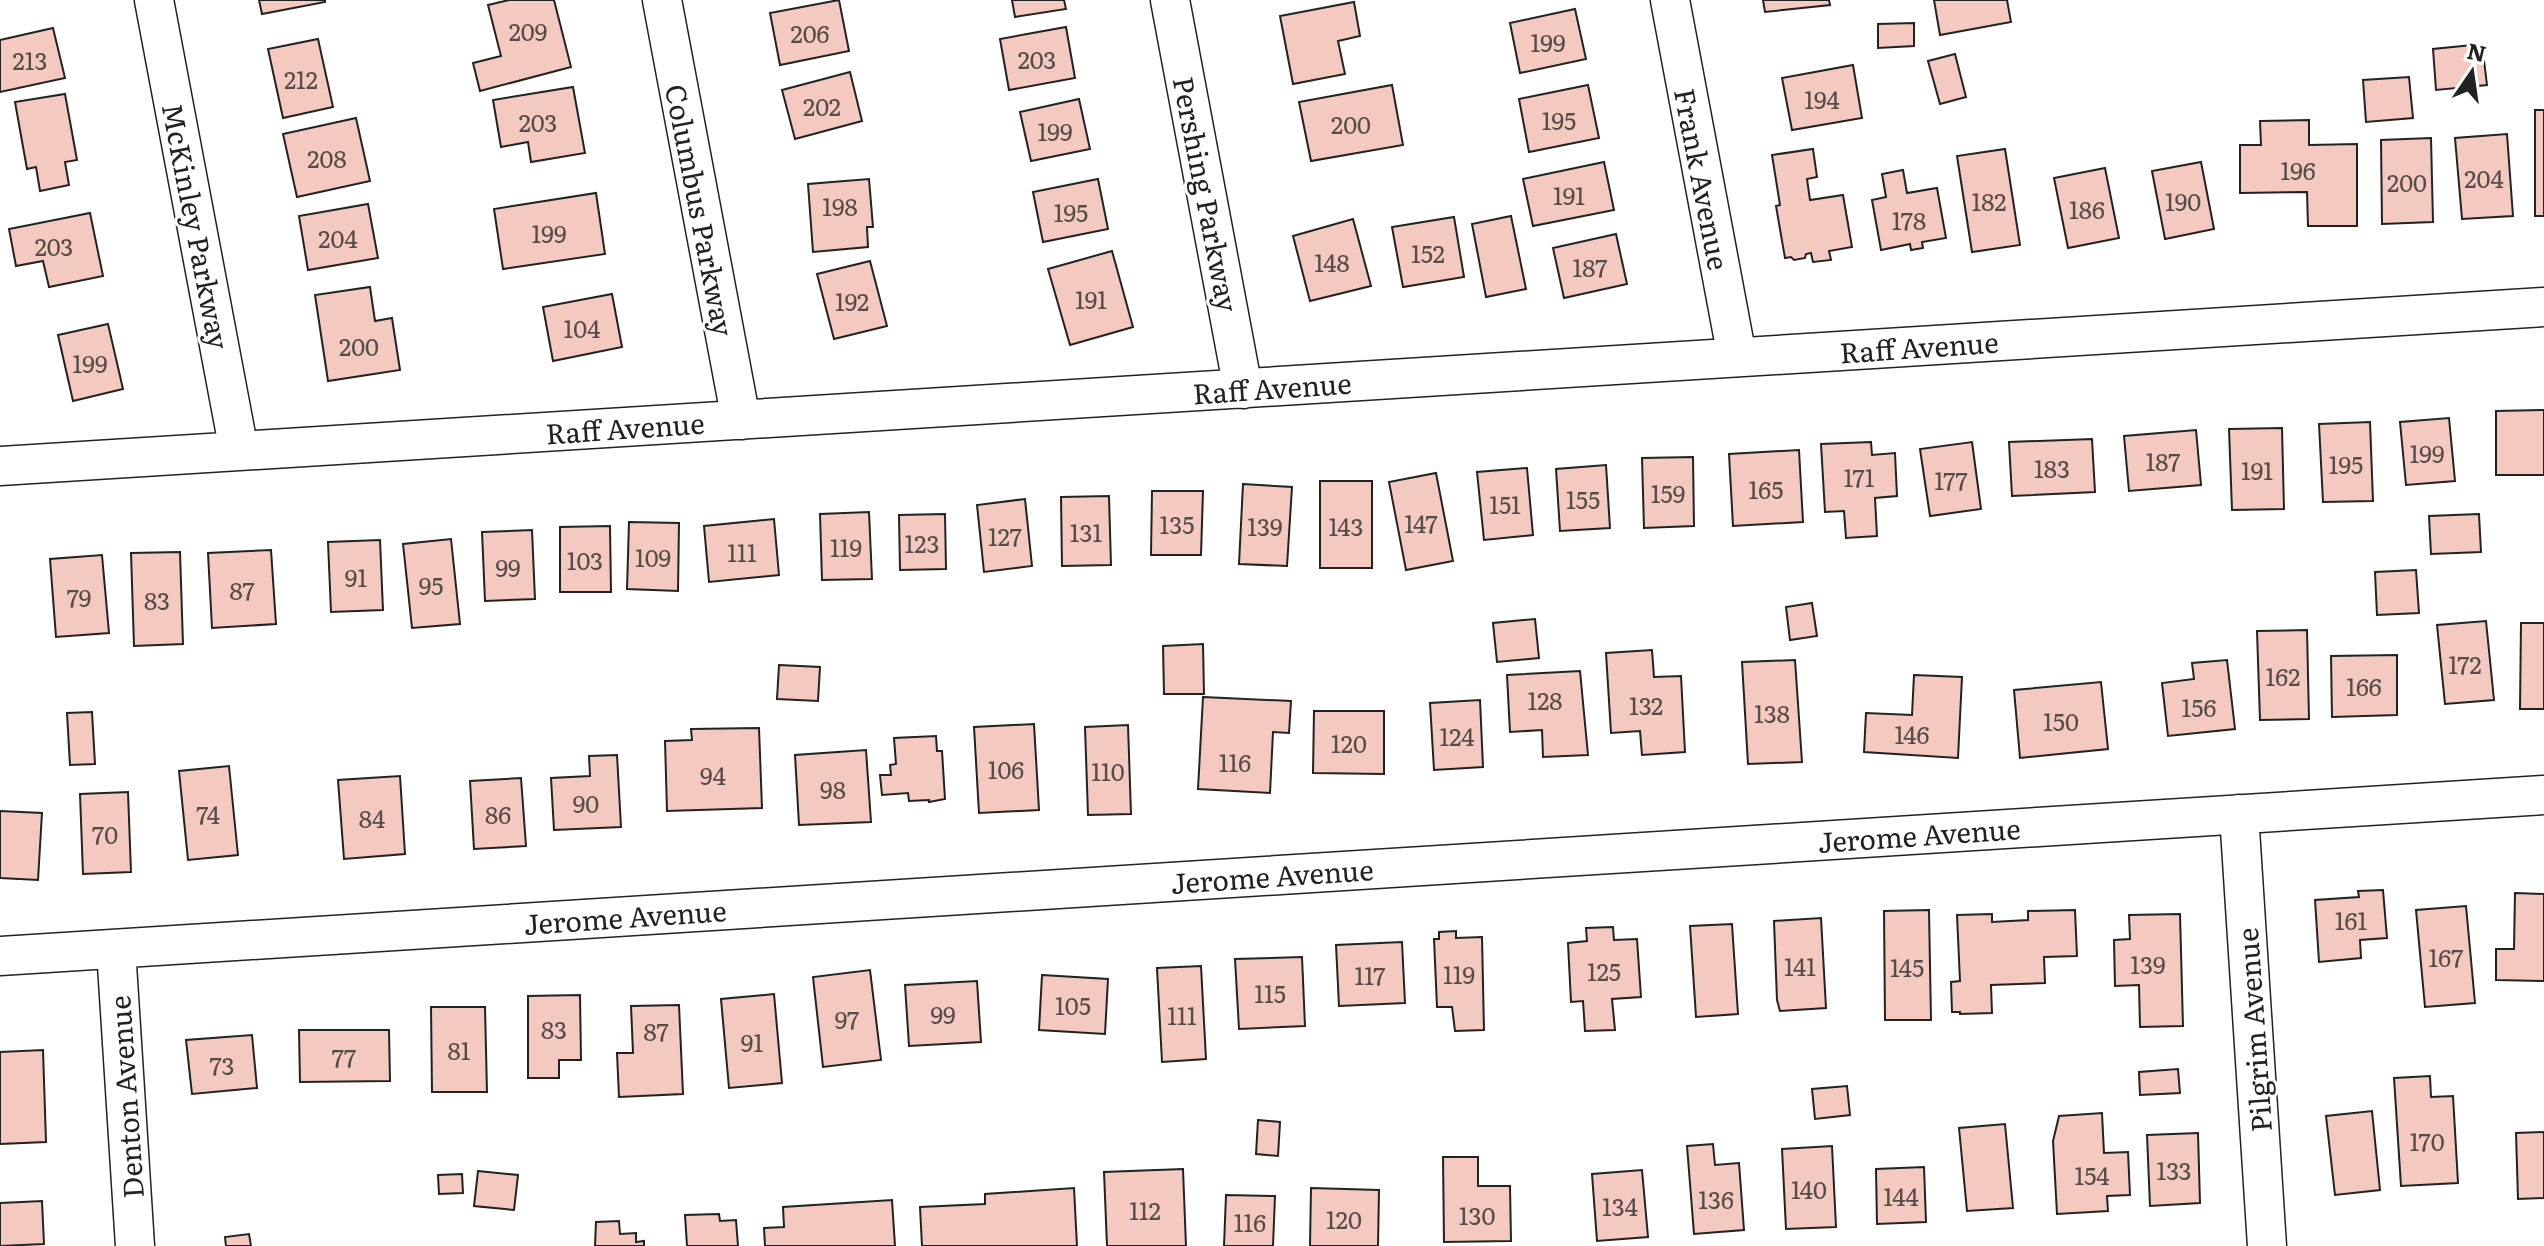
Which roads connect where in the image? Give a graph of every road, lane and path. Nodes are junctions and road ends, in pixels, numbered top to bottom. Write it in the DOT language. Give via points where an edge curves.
graph roads {
  1 [pos="154,0"];
  2 [pos="662,0"];
  3 [pos="1170,0"];
  4 [pos="1670,0"];
  5 [pos="2544,307"];
  6 [pos="1737,357"];
  7 [pos="1243,389"];
  8 [pos="741,420"];
  9 [pos="239,451"];
  10 [pos="0,466"];
  11 [pos="2544,795"];
  12 [pos="2239,814"];
  13 [pos="116,949"];
  14 [pos="0,956"];
  15 [pos="135,1246"];
  16 [pos="2267,1246"];
  1 -- 9 [label="street, McKinley Parkway"];
  2 -- 8 [label="street, Columbus Parkway"];
  3 -- 7 [label="street, Pershing Parkway"];
  4 -- 6 [label="street, Frank Avenue"];
  5 -- 6 [label="street, Raff Avenue"];
  6 -- 7 [label="street, Raff Avenue"];
  7 -- 8 [label="street, Raff Avenue"];
  8 -- 9 [label="street, Raff Avenue"];
  9 -- 10 [label="street, Raff Avenue"];
  11 -- 12 [label="street, Jerome Avenue"];
  12 -- 13 [label="street, Jerome Avenue"];
  12 -- 16 [label="street, Pilgrim Avenue"];
  13 -- 14 [label="street, Jerome Avenue"];
  13 -- 15 [label="street, Denton Avenue"];
}
